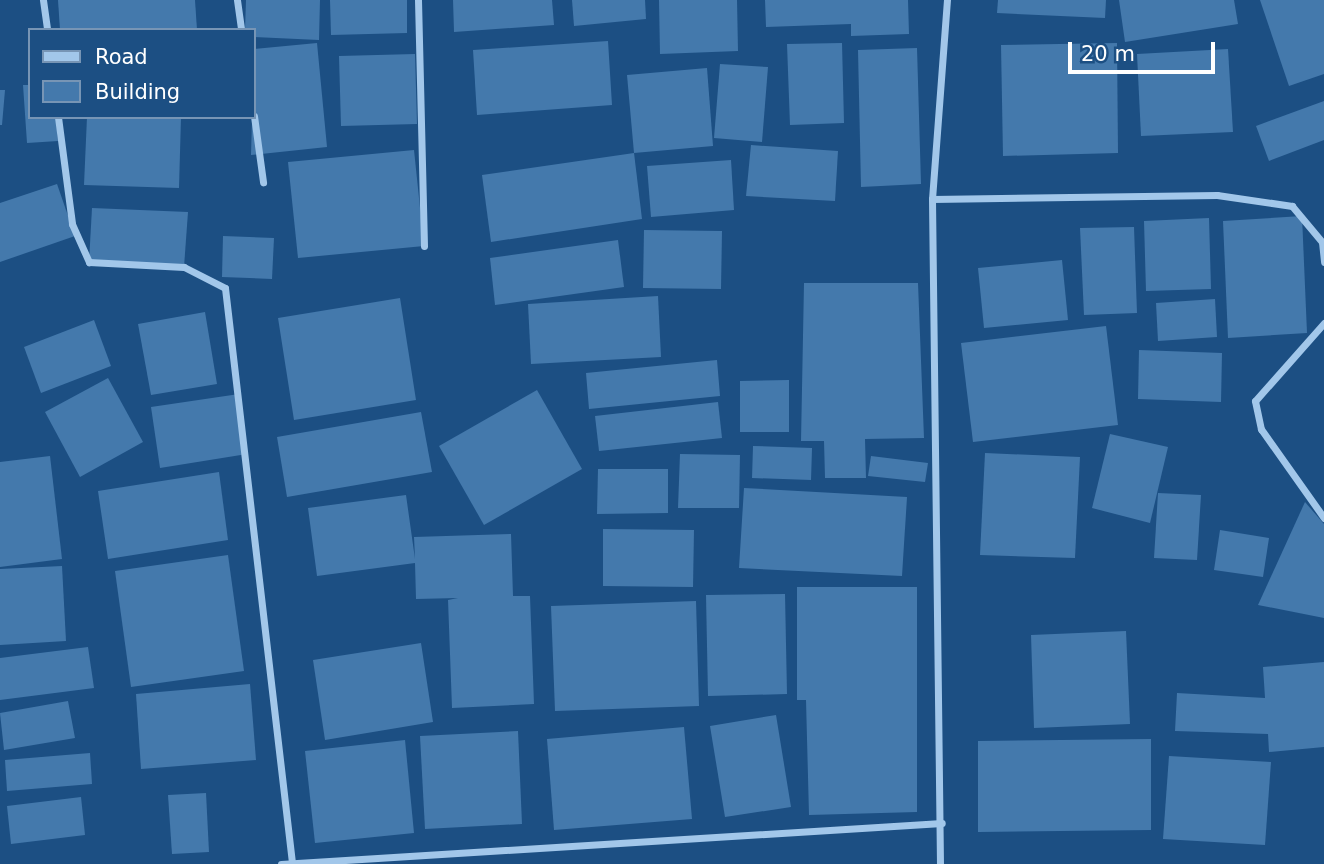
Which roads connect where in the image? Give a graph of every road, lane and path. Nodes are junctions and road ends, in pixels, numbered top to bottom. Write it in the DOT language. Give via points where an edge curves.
graph roads {
  1 [pos="43,0"];
  2 [pos="237,0"];
  3 [pos="418,0"];
  4 [pos="947,0"];
  5 [pos="47,28"];
  6 [pos="241,28"];
  7 [pos="58,119"];
  8 [pos="254,119"];
  9 [pos="263,182"];
  10 [pos="932,199"];
  11 [pos="424,246"];
  12 [pos="1324,262"];
  13 [pos="1324,323"];
  14 [pos="1324,518"];
  15 [pos="942,823"];
  16 [pos="292,863"];
  17 [pos="281,864"];
  18 [pos="940,864"];
  1 -- 5 [label="street"];
  2 -- 6 [label="street"];
  3 -- 11 [label="street"];
  4 -- 10 [label="street"];
  7 -- 16 [label="street" via="72,224 89,262 184,267 225,288"];
  8 -- 9 [label="street"];
  10 -- 12 [label="street" via="1217,195 1292,206 1322,243"];
  10 -- 15 [label="street"];
  13 -- 14 [label="street" via="1255,401 1261,429"];
  15 -- 16 [label="street"];
  15 -- 18 [label="street"];
  16 -- 17 [label="street"];
}
